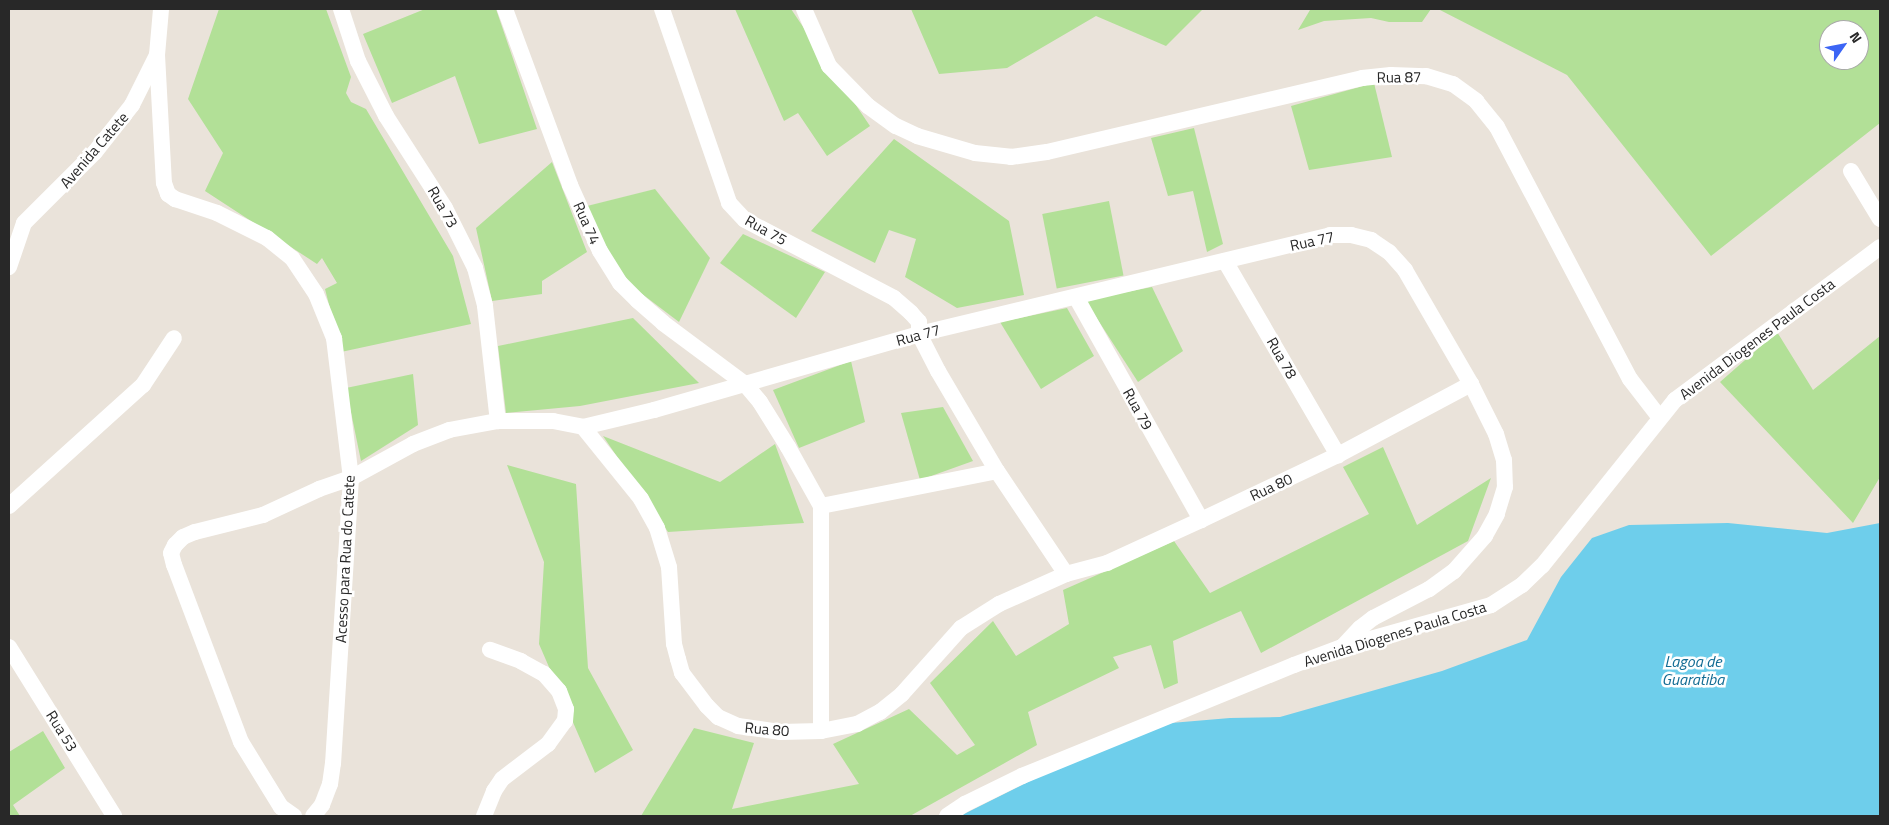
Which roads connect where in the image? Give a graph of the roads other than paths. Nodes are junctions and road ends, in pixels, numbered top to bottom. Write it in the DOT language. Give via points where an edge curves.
graph roads {
  1 [pos="161,9"];
  2 [pos="341,9"];
  3 [pos="506,9"];
  4 [pos="662,9"];
  5 [pos="804,9"];
  6 [pos="157,55"];
  7 [pos="1851,171"];
  8 [pos="1880,218"];
  9 [pos="17,224"];
  10 [pos="1880,247"];
  11 [pos="1225,261"];
  12 [pos="9,267"];
  13 [pos="1076,297"];
  14 [pos="920,334"];
  15 [pos="174,338"];
  16 [pos="745,384"];
  17 [pos="1471,384"];
  18 [pos="1660,418"];
  19 [pos="498,421"];
  20 [pos="582,426"];
  21 [pos="1338,455"];
  22 [pos="997,471"];
  23 [pos="351,478"];
  24 [pos="9,506"];
  25 [pos="821,506"];
  26 [pos="1201,520"];
  27 [pos="1066,574"];
  28 [pos="9,647"];
  29 [pos="1342,647"];
  30 [pos="490,650"];
  31 [pos="821,731"];
  32 [pos="114,816"];
  33 [pos="294,816"];
  34 [pos="313,816"];
  35 [pos="484,816"];
  36 [pos="947,816"];
  1 -- 6 [label="street, Avenida Catete"];
  2 -- 19 [label="street, Rua 73" via="358,61 386,116 445,208 475,268 485,306"];
  3 -- 16 [label="street, Rua 74" via="570,185 600,252 620,283 663,324"];
  4 -- 14 [label="street, Rua 75" via="729,203 745,220 894,298 918,322"];
  5 -- 18 [label="street, Rua 87" via="829,66 868,106 896,126 944,146 975,153 1011,157 1047,152 1362,78 1426,76 1453,84 1476,101 1497,127 1630,379"];
  6 -- 9 [label="street, Avenida Catete" via="132,105 95,152"];
  6 -- 23 [label="street, Acesso para Rua do Catete" via="164,183 168,194 217,213 267,238 292,258 316,294 334,338"];
  7 -- 8 [label="street"];
  9 -- 12 [label="street"];
  10 -- 18 [label="street, Avenida Diogenes Paula Costa" via="1698,382 1675,400"];
  11 -- 13 [label="street, Rua 77"];
  11 -- 17 [label="street, Rua 77" via="1330,235 1351,235 1371,240 1389,252 1405,270"];
  11 -- 21 [label="street, Rua 78"];
  13 -- 14 [label="street, Rua 77"];
  13 -- 26 [label="street, Rua 79"];
  14 -- 16 [label="street, Rua 77"];
  14 -- 22 [label="street"];
  15 -- 24 [label="street" via="143,385"];
  16 -- 20 [label="street"];
  16 -- 25 [label="street, Rua 74" via="774,424"];
  17 -- 21 [label="street, Rua 80"];
  17 -- 29 [label="street, Rua 77" via="1496,434 1504,460 1506,487 1498,514 1485,536 1454,571 1429,589 1373,618"];
  18 -- 29 [label="street, Avenida Diogenes Paula Costa" via="1542,566 1522,585 1491,605"];
  19 -- 20 [label="street"];
  19 -- 23 [label="street" via="449,430 413,444"];
  20 -- 31 [label="street, Rua 80" via="641,499 657,528 669,567 676,651 682,673 707,706 718,717 738,726 780,732"];
  21 -- 26 [label="street, Rua 80"];
  22 -- 25 [label="street"];
  22 -- 27 [label="street"];
  23 -- 33 [label="street" via="263,515 195,532 174,545 171,553 241,742 281,807"];
  23 -- 34 [label="street, Acesso para Rua do Catete" via="333,763 322,805"];
  25 -- 31 [label="street"];
  26 -- 27 [label="street, Rua 80" via="1107,563"];
  27 -- 31 [label="street, Rua 80" via="1021,592 961,628 902,694 880,712 857,724"];
  28 -- 32 [label="street, Rua 53"];
  29 -- 36 [label="street, Avenida Diogenes Paula Costa" via="1022,776"];
  30 -- 35 [label="street" via="521,660 544,674 559,691 566,709 565,721 552,739 502,779"];
}
